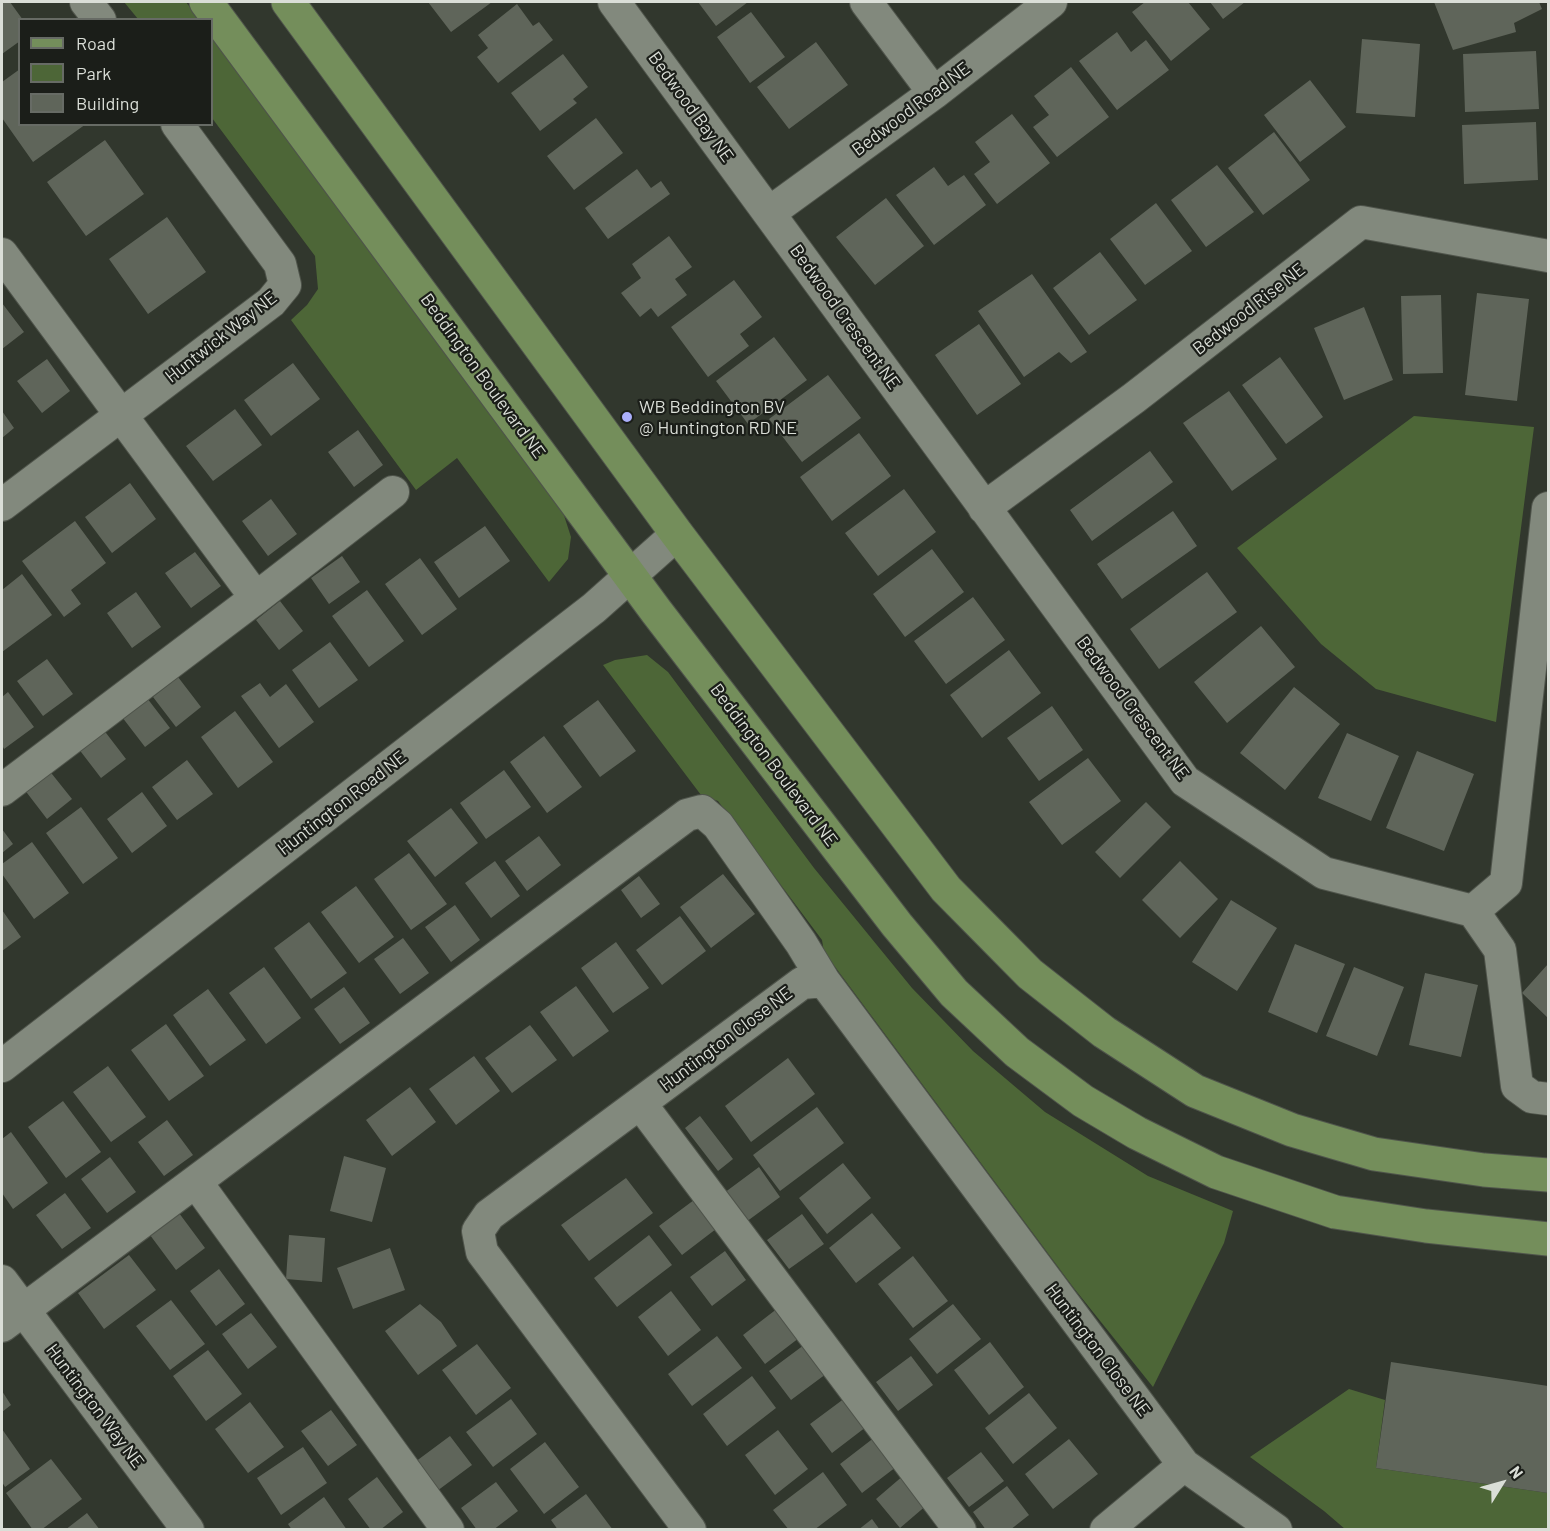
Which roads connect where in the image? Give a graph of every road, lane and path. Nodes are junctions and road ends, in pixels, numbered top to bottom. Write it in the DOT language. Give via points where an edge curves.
graph roads {
  1 [pos="86,2"];
  2 [pos="206,2"];
  3 [pos="288,2"];
  4 [pos="614,2"];
  5 [pos="866,2"];
  6 [pos="1051,2"];
  7 [pos="98,18"];
  8 [pos="934,93"];
  9 [pos="178,126"];
  10 [pos="769,213"];
  11 [pos="2,254"];
  12 [pos="1548,256"];
  13 [pos="120,415"];
  14 [pos="393,492"];
  15 [pos="2,505"];
  16 [pos="984,508"];
  17 [pos="1548,508"];
  18 [pos="677,534"];
  19 [pos="630,575"];
  20 [pos="256,598"];
  21 [pos="2,790"];
  22 [pos="1473,911"];
  23 [pos="824,981"];
  24 [pos="2,1066"];
  25 [pos="1548,1099"];
  26 [pos="640,1103"];
  27 [pos="1548,1175"];
  28 [pos="196,1182"];
  29 [pos="1548,1239"];
  30 [pos="2,1281"];
  31 [pos="12,1318"];
  32 [pos="1184,1465"];
  33 [pos="188,1530"];
  34 [pos="448,1530"];
  35 [pos="690,1530"];
  36 [pos="960,1530"];
  37 [pos="1106,1530"];
  38 [pos="1276,1530"];
  1 -- 7 [label="street"];
  2 -- 19 [label="main road, Beddington Boulevard NE"];
  3 -- 18 [label="main road"];
  4 -- 10 [label="street, Bedwood Bay NE"];
  5 -- 8 [label="street"];
  6 -- 8 [label="street, Bedwood Road NE"];
  8 -- 10 [label="street, Bedwood Road NE"];
  9 -- 13 [label="street, Huntwick Way NE" via="280,264 285,285 271,302"];
  10 -- 16 [label="street, Bedwood Crescent NE"];
  11 -- 13 [label="street"];
  12 -- 16 [label="street, Bedwood Rise NE" via="1361,222 1134,398"];
  13 -- 15 [label="street, Huntwick Way NE"];
  13 -- 20 [label="street"];
  14 -- 20 [label="street"];
  16 -- 22 [label="street, Bedwood Crescent NE" via="1185,781 1324,873"];
  17 -- 22 [label="street" via="1506,884"];
  18 -- 19 [label="street, Huntington Road NE"];
  18 -- 27 [label="main road" via="946,889 1030,974 1104,1032 1195,1091 1292,1130 1374,1154"];
  19 -- 24 [label="street, Huntington Road NE" via="594,608"];
  19 -- 29 [label="main road, Beddington Boulevard NE" via="897,925 954,993 1017,1052 1083,1101 1216,1172 1335,1212"];
  20 -- 21 [label="street"];
  22 -- 25 [label="street" via="1500,950 1517,1086 1532,1097"];
  23 -- 26 [label="street, Huntington Close NE" via="802,983"];
  23 -- 28 [label="street" via="718,825 702,812 687,815"];
  23 -- 32 [label="street, Huntington Close NE"];
  26 -- 35 [label="street, Huntington Close NE" via="489,1215 478,1231 482,1252"];
  26 -- 36 [label="street"];
  28 -- 31 [label="street"];
  28 -- 34 [label="street"];
  30 -- 31 [label="street, Huntington Way NE"];
  31 -- 33 [label="street, Huntington Way NE"];
  32 -- 37 [label="street"];
  32 -- 38 [label="street, Huntington Close NE"];
}
